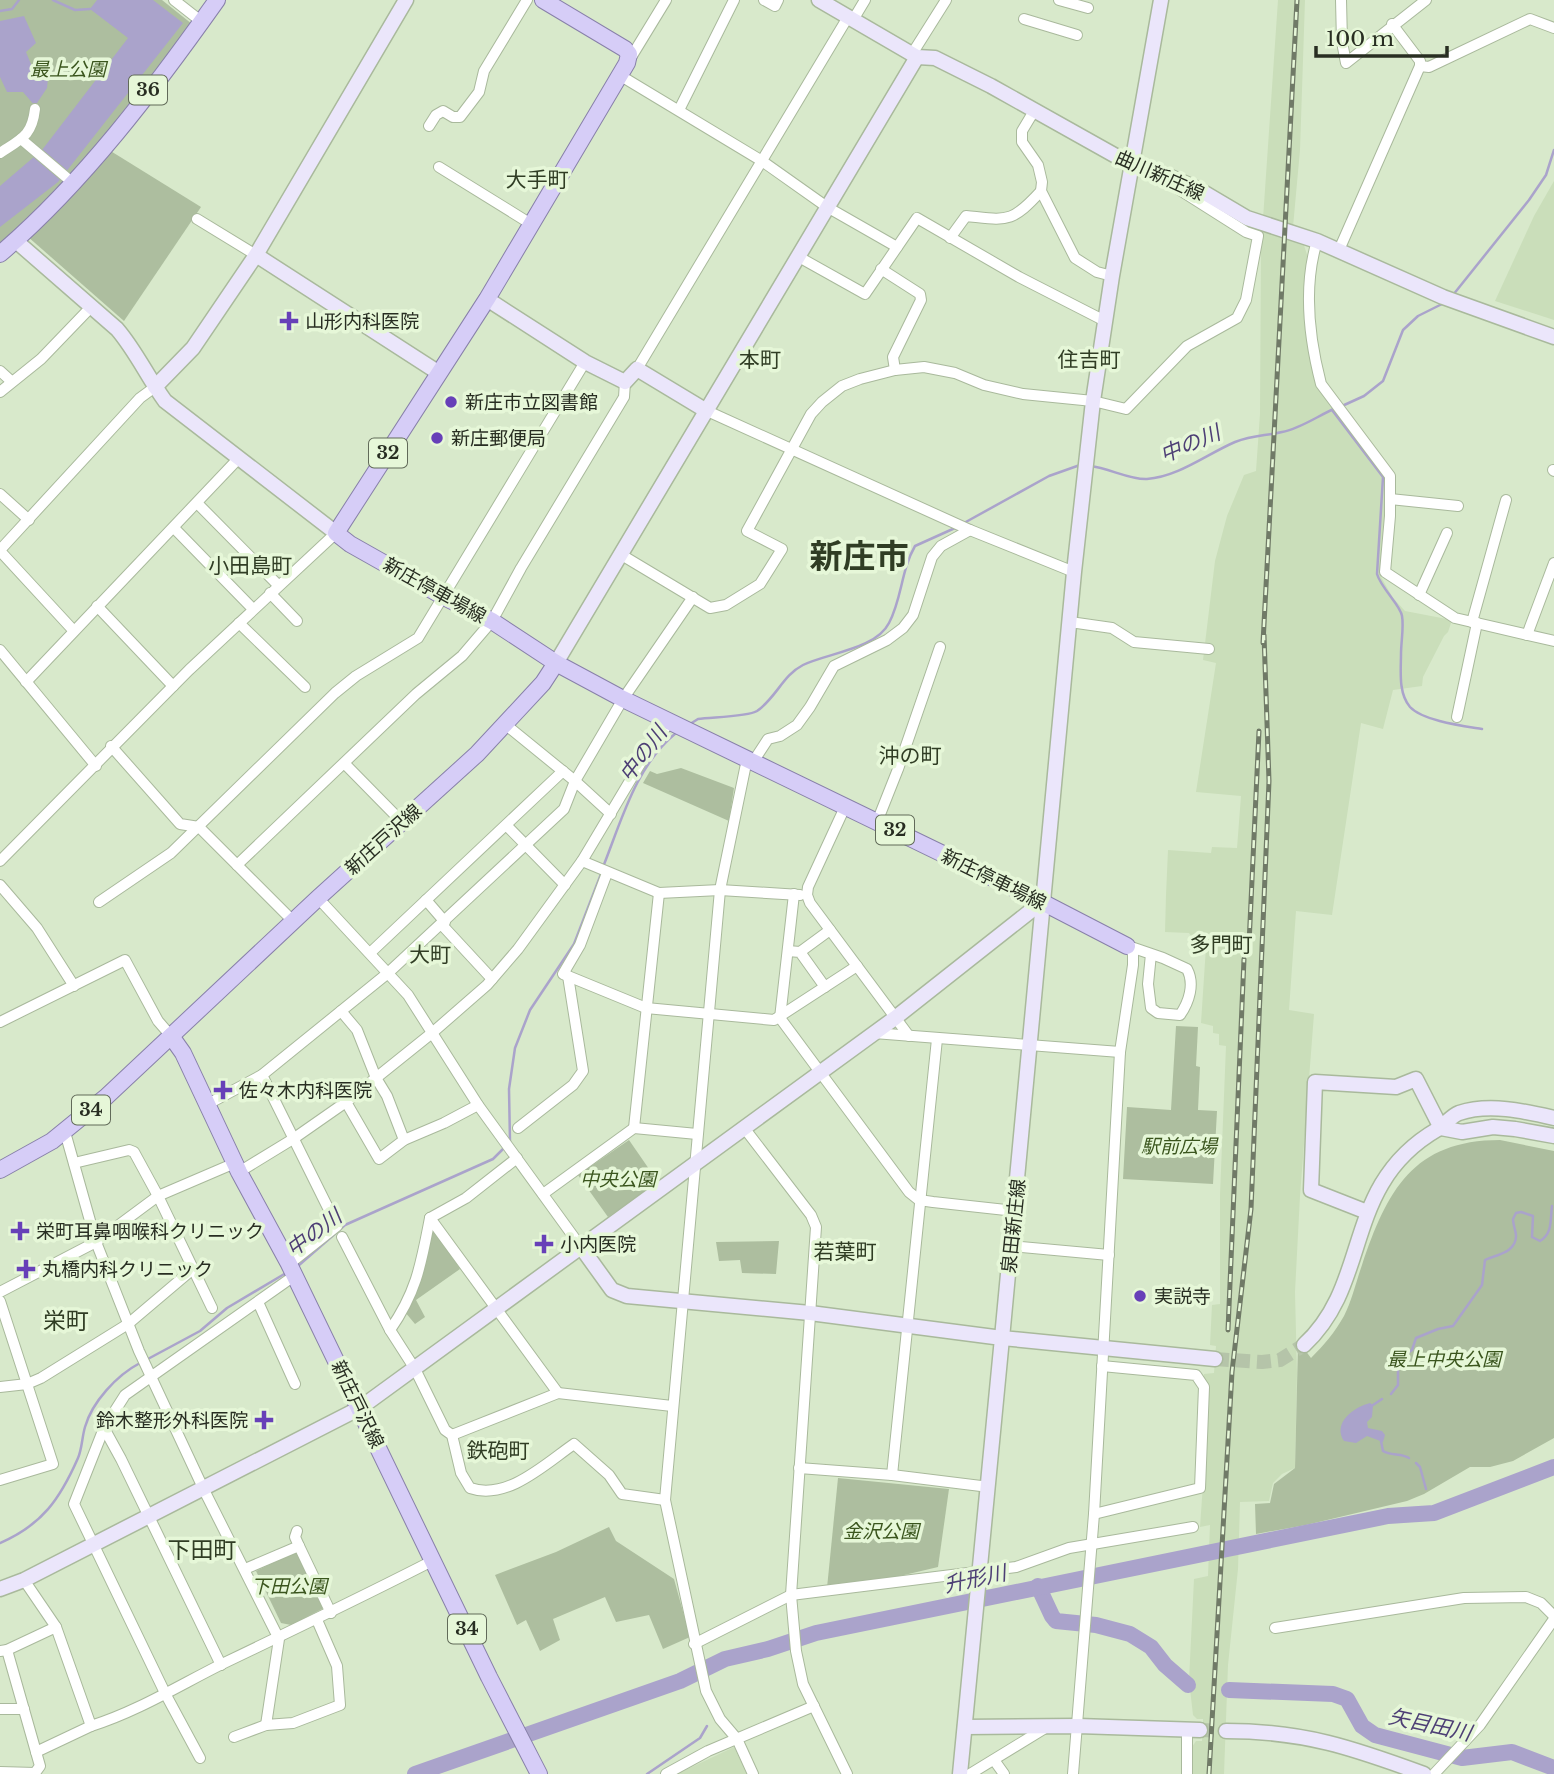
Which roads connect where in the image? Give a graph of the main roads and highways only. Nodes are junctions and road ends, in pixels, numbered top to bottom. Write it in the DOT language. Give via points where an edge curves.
graph roads {
  1 [pos="217,0"];
  2 [pos="543,0"];
  3 [pos="0,254"];
  4 [pos="556,663"];
  5 [pos="1127,946"];
  6 [pos="171,1036"];
  7 [pos="0,1170"];
  8 [pos="539,1774"];
  1 -- 3 [label="main road, 36" via="95,159"];
  2 -- 4 [label="main road, 新庄停車場線 / 32" via="625,49 629,54 624,70 486,299 336,533 492,621"];
  4 -- 5 [label="main road, 新庄停車場線 / 32"];
  4 -- 6 [label="main road, 新庄戸沢線 / 34" via="477,754"];
  6 -- 7 [label="main road, 新庄戸沢線 / 34" via="65,1132"];
  6 -- 8 [label="main road, 新庄戸沢線 / 34"];
}
